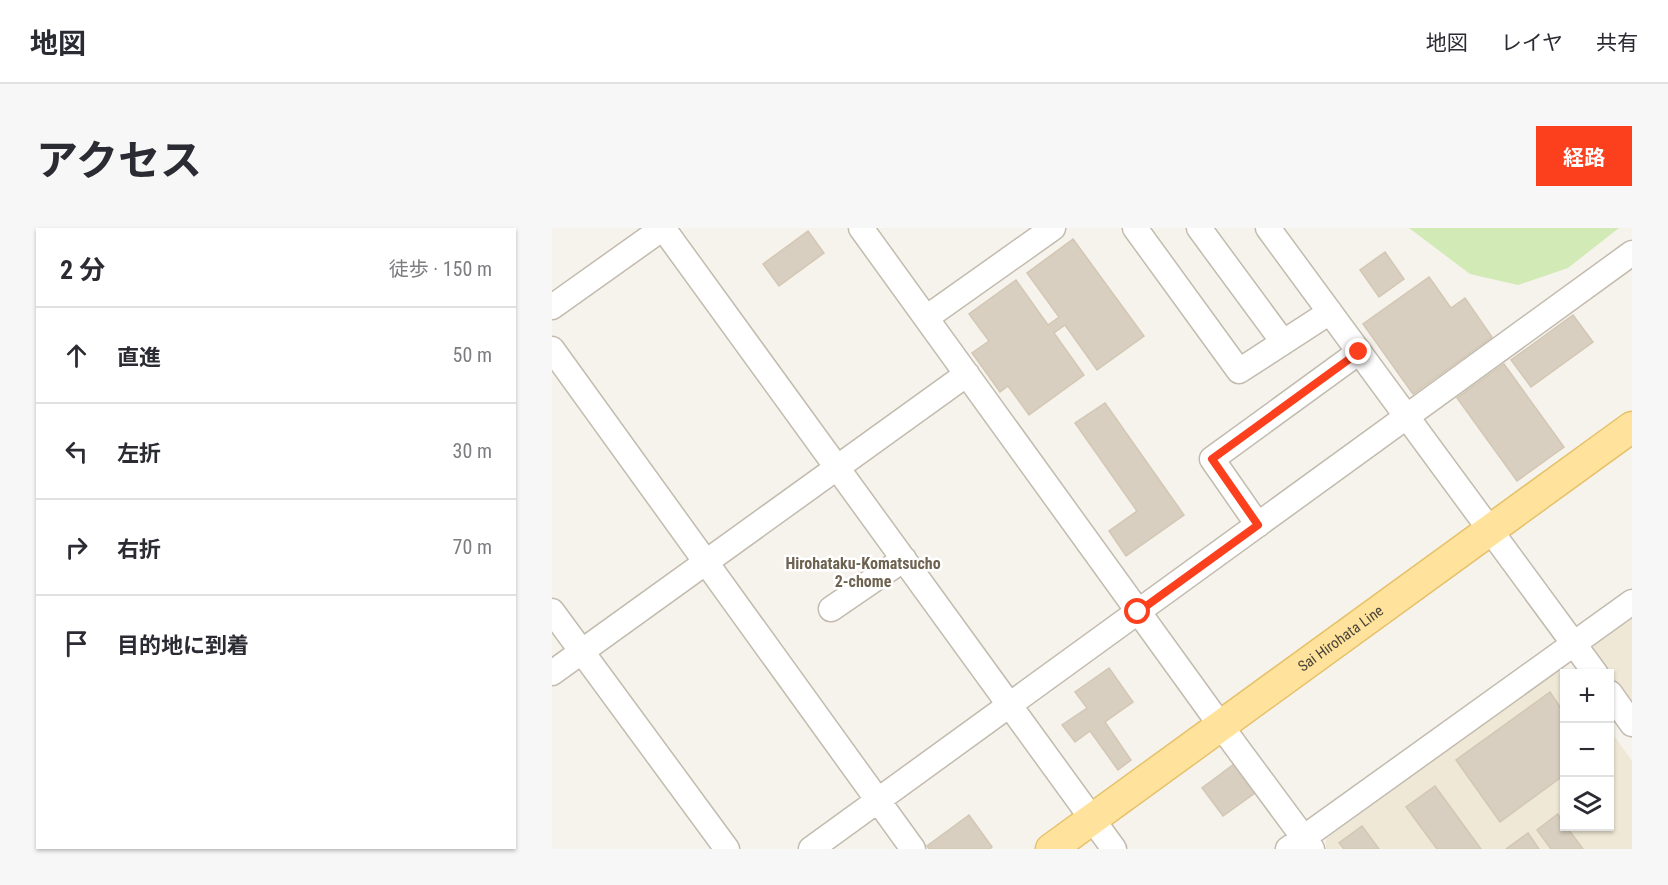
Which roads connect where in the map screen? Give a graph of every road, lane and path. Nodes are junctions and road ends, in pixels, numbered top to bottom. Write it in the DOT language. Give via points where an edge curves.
graph roads {
  1 [pos="663,228"];
  2 [pos="861,228"];
  3 [pos="1053,228"];
  4 [pos="1135,228"];
  5 [pos="1199,228"];
  6 [pos="1268,228"];
  7 [pos="1632,253"];
  8 [pos="552,307"];
  9 [pos="1330,312"];
  10 [pos="926,318"];
  11 [pos="1283,342"];
  12 [pos="552,349"];
  13 [pos="1359,352"];
  14 [pos="967,375"];
  15 [pos="1406,417"];
  16 [pos="1632,427"];
  17 [pos="836,466"];
  18 [pos="1258,525"];
  19 [pos="1490,531"];
  20 [pos="904,559"];
  21 [pos="704,561"];
  22 [pos="1632,602"];
  23 [pos="831,609"];
  24 [pos="552,611"];
  25 [pos="1138,612"];
  26 [pos="1574,644"];
  27 [pos="581,652"];
  28 [pos="1592,669"];
  29 [pos="552,673"];
  30 [pos="1614,699"];
  31 [pos="1010,704"];
  32 [pos="1632,724"];
  33 [pos="1221,726"];
  34 [pos="878,801"];
  35 [pos="1093,819"];
  36 [pos="1301,845"];
  37 [pos="727,849"];
  38 [pos="811,849"];
  39 [pos="912,849"];
  40 [pos="1051,849"];
  41 [pos="1114,849"];
  1 -- 8 [label="street"];
  1 -- 17 [label="street"];
  2 -- 10 [label="street"];
  3 -- 10 [label="street"];
  4 -- 11 [label="street" via="1239,370"];
  5 -- 11 [label="street"];
  6 -- 9 [label="street"];
  7 -- 15 [label="street"];
  9 -- 11 [label="street"];
  9 -- 13 [label="street"];
  10 -- 14 [label="street"];
  12 -- 21 [label="street"];
  13 -- 15 [label="street"];
  13 -- 18 [label="street" via="1212,459"];
  14 -- 17 [label="street"];
  14 -- 25 [label="street"];
  15 -- 18 [label="street"];
  15 -- 19 [label="street"];
  16 -- 19 [label="main road, Sai Hirohata Line"];
  17 -- 20 [label="street"];
  17 -- 21 [label="street"];
  18 -- 25 [label="street"];
  19 -- 26 [label="street"];
  19 -- 33 [label="main road, Sai Hirohata Line"];
  20 -- 23 [label="street"];
  20 -- 31 [label="street"];
  21 -- 27 [label="street"];
  21 -- 34 [label="street"];
  22 -- 26 [label="street"];
  24 -- 27 [label="street"];
  25 -- 31 [label="street"];
  25 -- 33 [label="street"];
  26 -- 28 [label="street"];
  26 -- 36 [label="street"];
  27 -- 29 [label="street"];
  27 -- 37 [label="street"];
  30 -- 32 [label="street"];
  31 -- 34 [label="street"];
  31 -- 35 [label="street"];
  33 -- 35 [label="main road, Sai Hirohata Line"];
  33 -- 36 [label="street"];
  34 -- 38 [label="street"];
  34 -- 39 [label="street"];
  35 -- 40 [label="main road, Sai Hirohata Line"];
  35 -- 41 [label="street"];
}
